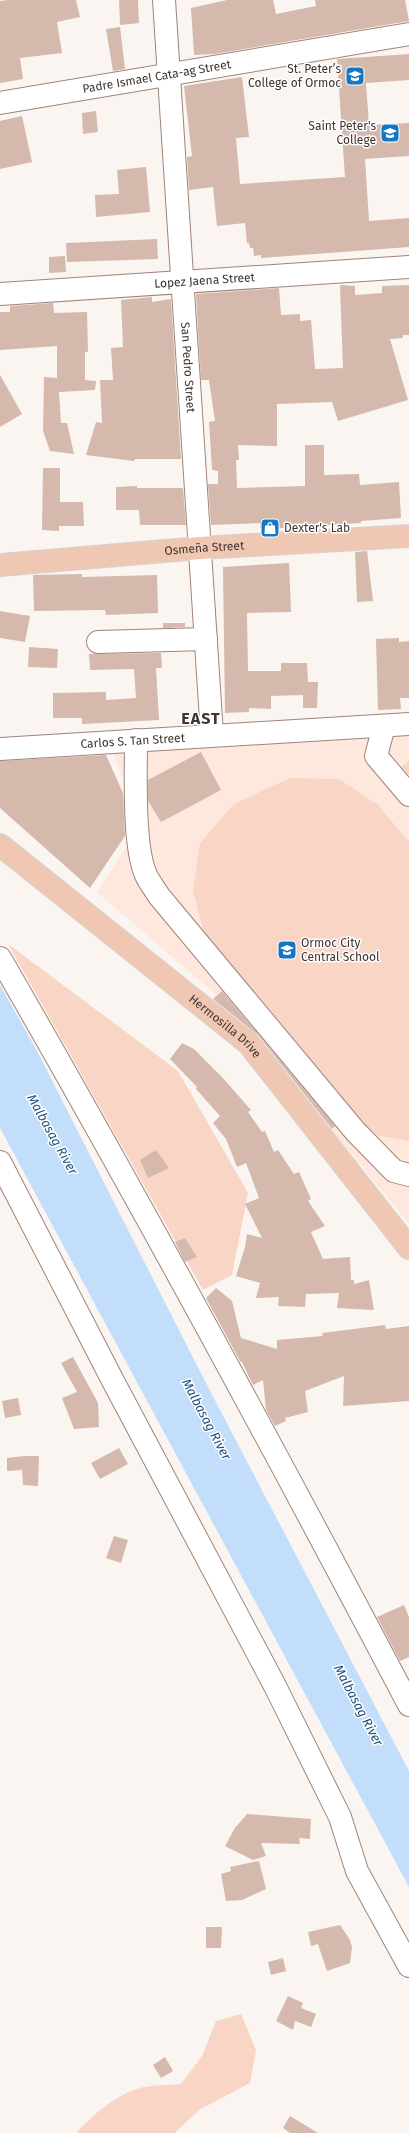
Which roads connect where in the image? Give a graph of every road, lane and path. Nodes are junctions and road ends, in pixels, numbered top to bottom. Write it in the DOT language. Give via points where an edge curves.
graph roads {
  1 [pos="164,0"];
  2 [pos="409,34"];
  3 [pos="169,75"];
  4 [pos="0,103"];
  5 [pos="409,268"];
  6 [pos="183,282"];
  7 [pos="0,294"];
  8 [pos="409,536"];
  9 [pos="200,548"];
  10 [pos="0,565"];
  11 [pos="206,640"];
  12 [pos="98,642"];
  13 [pos="409,724"];
  14 [pos="384,726"];
  15 [pos="212,735"];
  16 [pos="136,740"];
  17 [pos="0,749"];
  18 [pos="409,795"];
  19 [pos="0,845"];
  20 [pos="0,958"];
  21 [pos="0,1162"];
  22 [pos="409,1175"];
  23 [pos="409,1248"];
  24 [pos="409,1705"];
  25 [pos="409,1966"];
  1 -- 3 [label="street, San Pedro Street"];
  2 -- 3 [label="street, Padre Ismael Cata-ag Street"];
  3 -- 4 [label="street, Padre Ismael Cata-ag Street"];
  3 -- 6 [label="street, San Pedro Street"];
  5 -- 6 [label="street, Lopez Jaena Street"];
  6 -- 7 [label="street, Lopez Jaena Street"];
  6 -- 9 [label="street, San Pedro Street"];
  8 -- 9 [label="main road, Osmeña Street"];
  9 -- 10 [label="main road, Osmeña Street"];
  9 -- 11 [label="street, San Pedro Street"];
  11 -- 12 [label="street"];
  11 -- 15 [label="street, San Pedro Street"];
  13 -- 14 [label="street, Carlos S. Tan Street"];
  14 -- 15 [label="street, Carlos S. Tan Street"];
  14 -- 18 [label="street" via="376,756"];
  15 -- 16 [label="street, Carlos S. Tan Street"];
  16 -- 17 [label="street, Carlos S. Tan Street"];
  16 -- 22 [label="street" via="140,854 146,874 159,896 355,1131 394,1171"];
  19 -- 23 [label="main road, Hermosilla Drive" via="248,1043"];
  20 -- 24 [label="street" via="95,1124 286,1473"];
  21 -- 25 [label="street" via="275,1686 340,1817 357,1871"];
}
